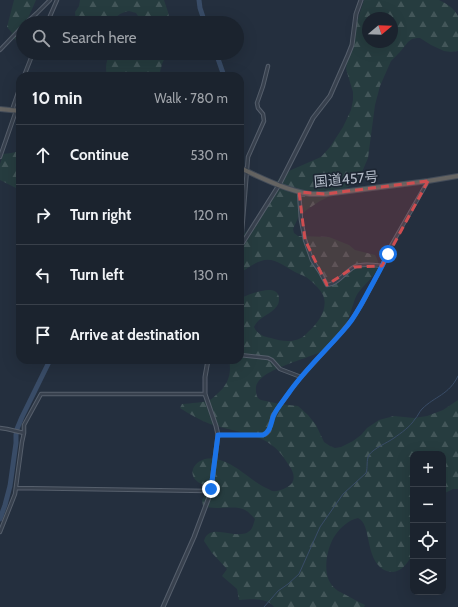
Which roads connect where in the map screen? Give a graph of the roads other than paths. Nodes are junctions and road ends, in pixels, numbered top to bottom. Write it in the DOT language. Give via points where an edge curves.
graph roads {
  1 [pos="50,0"];
  2 [pos="58,0"];
  3 [pos="361,0"];
  4 [pos="33,16"];
  5 [pos="50,16"];
  6 [pos="16,33"];
  7 [pos="0,50"];
  8 [pos="31,60"];
  9 [pos="268,66"];
  10 [pos="26,72"];
  11 [pos="0,109"];
  12 [pos="16,111"];
  13 [pos="0,157"];
  14 [pos="244,170"];
  15 [pos="247,171"];
  16 [pos="458,176"];
  17 [pos="428,181"];
  18 [pos="279,185"];
  19 [pos="299,192"];
  20 [pos="244,208"];
  21 [pos="244,241"];
  22 [pos="382,266"];
  23 [pos="244,355"];
  24 [pos="207,364"];
  25 [pos="301,377"];
  26 [pos="205,394"];
  27 [pos="0,428"];
  28 [pos="24,433"];
  29 [pos="218,435"];
  30 [pos="16,488"];
  31 [pos="207,492"];
  32 [pos="0,532"];
  33 [pos="163,607"];
  1 -- 4 [label="street"];
  2 -- 5 [label="street"];
  3 -- 18 [label="street" via="356,14 352,45 330,96 312,118"];
  6 -- 7 [label="street"];
  8 -- 10 [label="street"];
  9 -- 15 [label="street" via="257,103 264,121 248,158"];
  11 -- 12 [label="highway"];
  12 -- 13 [label="street"];
  14 -- 15 [label="highway, 国道457号"];
  15 -- 18 [label="highway, 国道457号"];
  15 -- 20 [label="street"];
  16 -- 17 [label="highway, 国道457号"];
  17 -- 19 [label="highway, 国道457号" via="325,194"];
  17 -- 22 [label="street"];
  18 -- 19 [label="highway, 国道457号"];
  18 -- 21 [label="street"];
  19 -- 22 [label="street" via="305,240 312,260 327,285 354,267"];
  22 -- 25 [label="street" via="349,324"];
  23 -- 25 [label="street" via="268,358 282,371"];
  24 -- 26 [label="street" via="204,376"];
  25 -- 29 [label="street" via="274,415 266,434"];
  26 -- 28 [label="street" via="41,394 24,425"];
  26 -- 29 [label="street"];
  27 -- 28 [label="street"];
  28 -- 30 [label="street"];
  29 -- 33 [label="street" via="209,497"];
  30 -- 31 [label="street"];
  30 -- 32 [label="street"];
}
